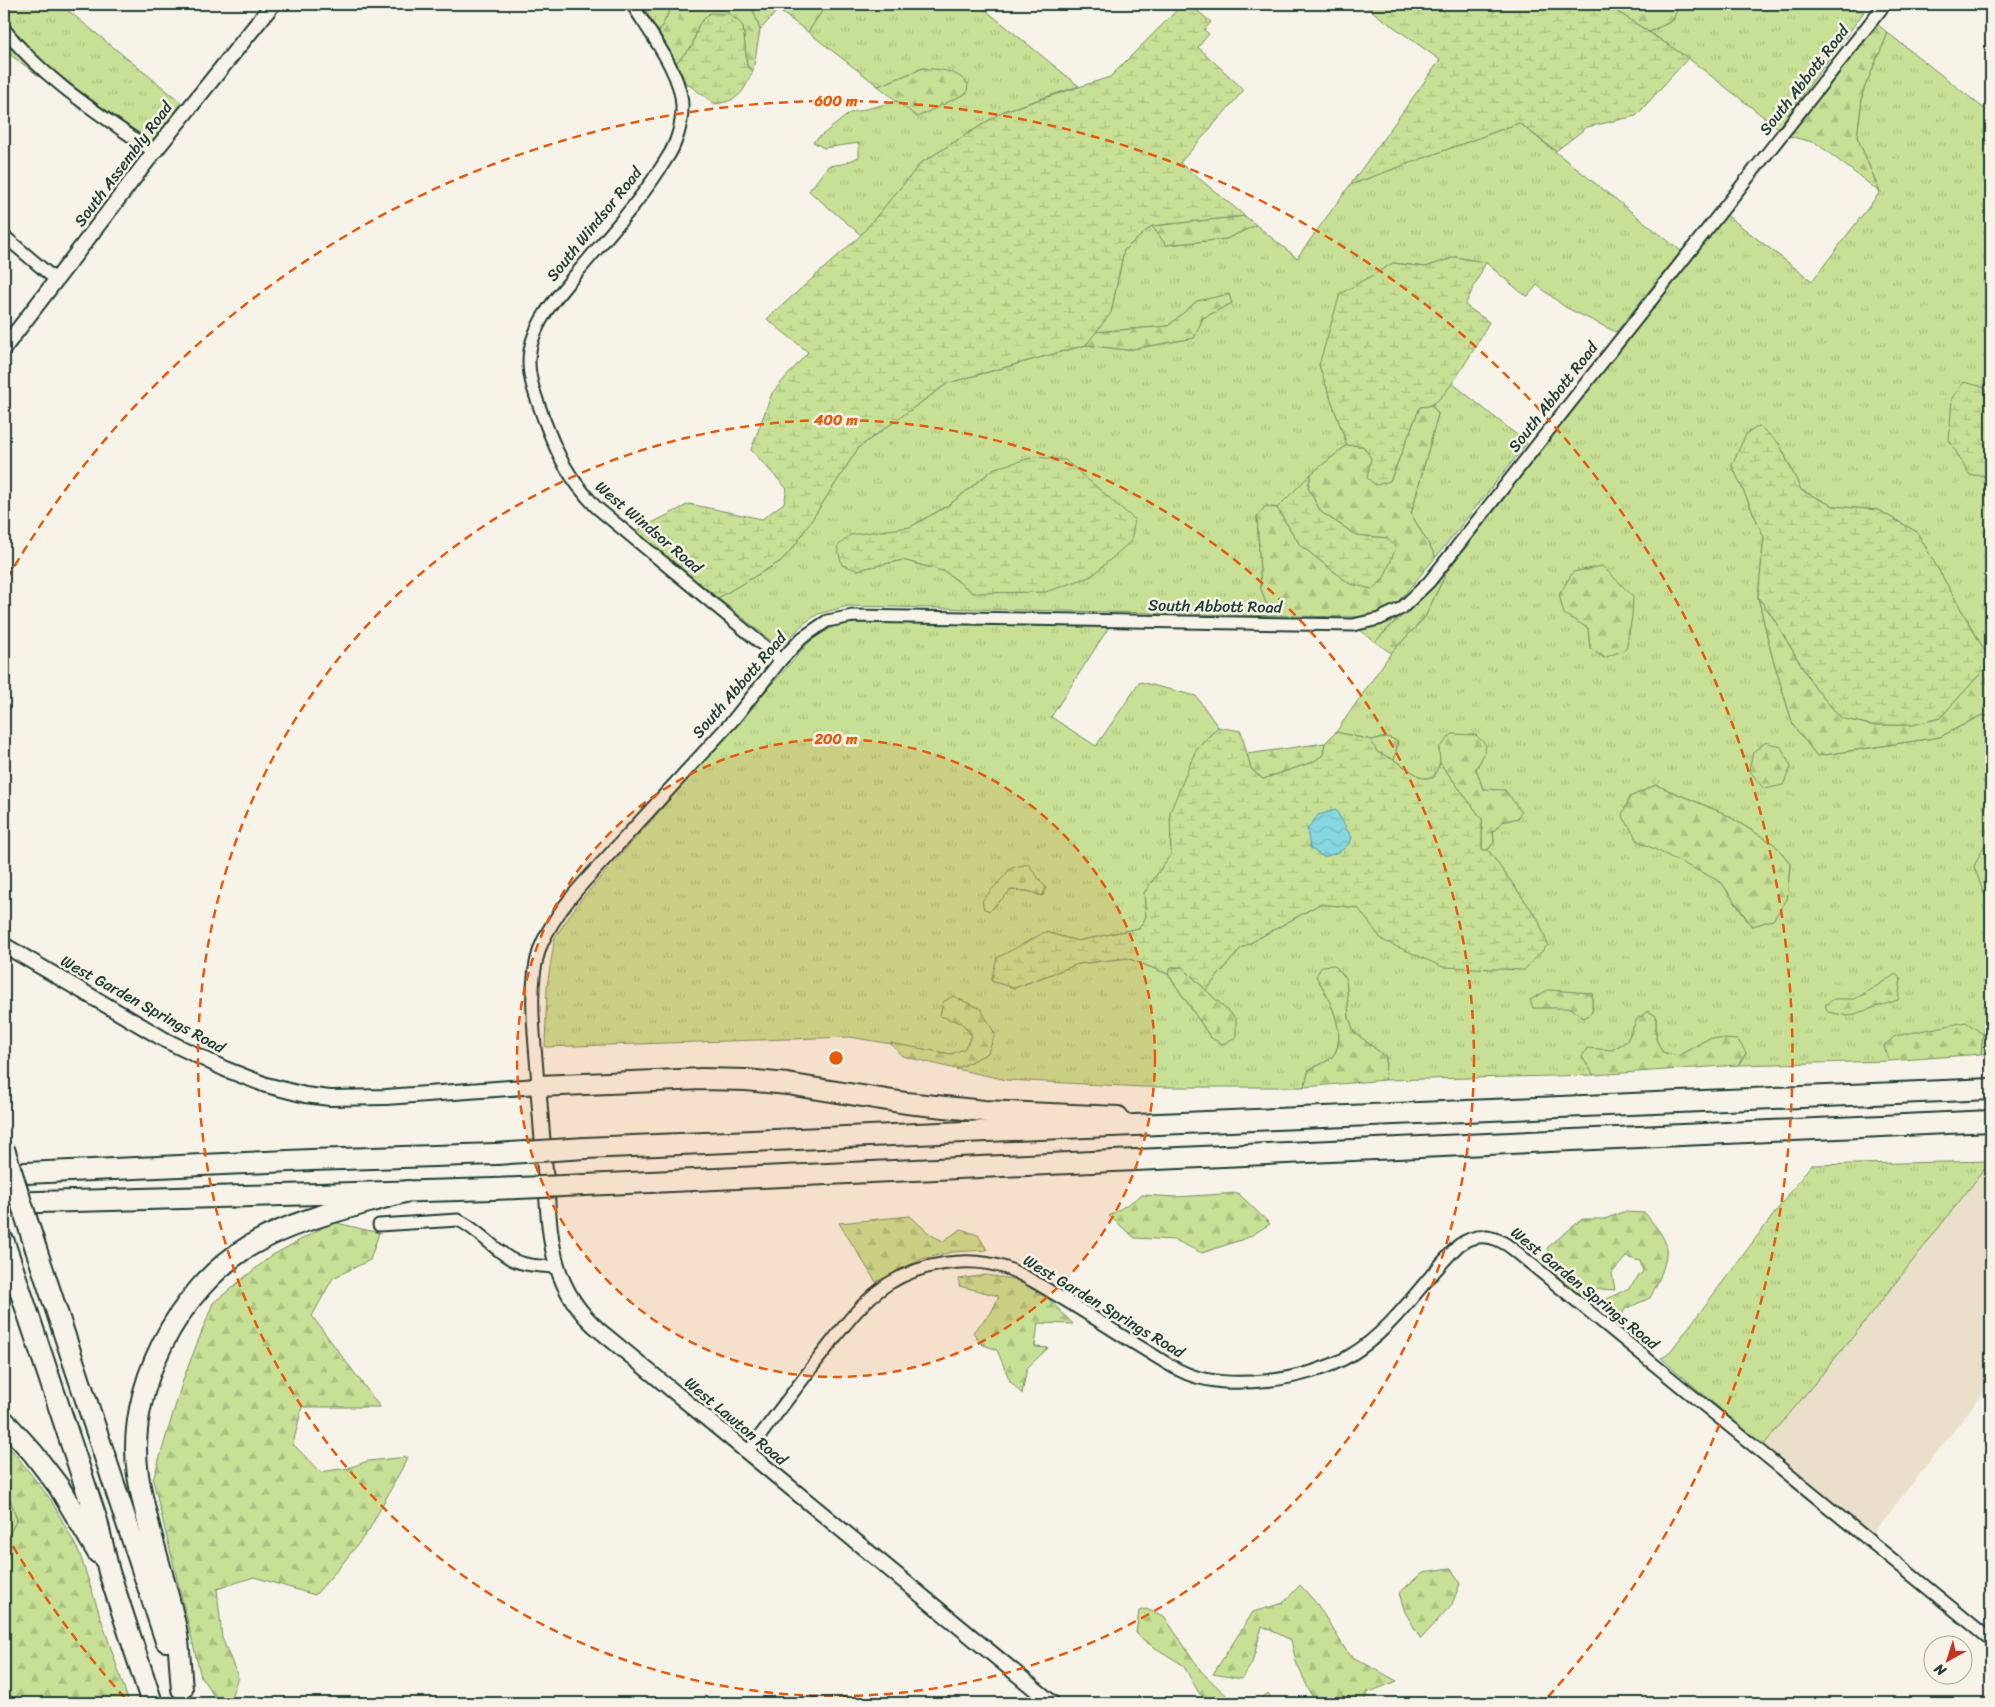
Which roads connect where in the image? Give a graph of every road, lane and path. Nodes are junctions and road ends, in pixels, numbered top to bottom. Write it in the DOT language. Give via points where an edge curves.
graph roads {
  1 [pos="273,4"];
  2 [pos="632,4"];
  3 [pos="1885,4"];
  4 [pos="4,29"];
  5 [pos="154,152"];
  6 [pos="4,236"];
  7 [pos="56,280"];
  8 [pos="4,348"];
  9 [pos="529,362"];
  10 [pos="781,660"];
  11 [pos="4,945"];
  12 [pos="538,1086"];
  13 [pos="1991,1089"];
  14 [pos="1991,1121"];
  15 [pos="1177,1126"];
  16 [pos="4,1149"];
  17 [pos="4,1174"];
  18 [pos="408,1191"];
  19 [pos="4,1203"];
  20 [pos="379,1225"];
  21 [pos="6,1249"];
  22 [pos="557,1267"];
  23 [pos="4,1420"];
  24 [pos="747,1453"];
  25 [pos="110,1572"];
  26 [pos="1991,1640"];
  27 [pos="184,1696"];
  28 [pos="152,1703"];
  29 [pos="1052,1703"];
  1 -- 5 [label="street, South Assembly Road"];
  2 -- 9 [label="street, South Windsor Road" via="678,83 682,107 678,135 668,158 549,308 534,336"];
  3 -- 10 [label="street, South Abbott Road" via="1435,574 1402,608 1378,619 1353,625 853,616 827,621 802,638"];
  4 -- 5 [label="street" via="21,51 60,86"];
  5 -- 7 [label="street, South Assembly Road"];
  6 -- 7 [label="street"];
  7 -- 8 [label="street, South Assembly Road"];
  9 -- 10 [label="street, West Windsor Road" via="533,389 554,446 580,490 596,507"];
  10 -- 12 [label="street, South Abbott Road" via="734,719 585,881 552,924 540,948 535,971"];
  11 -- 12 [label="street, West Garden Springs Road" via="167,1041 266,1085 330,1098"];
  12 -- 15 [label="highway" via="746,1080 906,1103 984,1111 1108,1116"];
  12 -- 22 [label="street, West Lawton Road" via="551,1244"];
  13 -- 15 [label="highway"];
  14 -- 18 [label="highway, bridge"];
  15 -- 17 [label="highway, bridge"];
  16 -- 27 [label="highway, bridge"];
  18 -- 19 [label="highway"];
  18 -- 27 [label="highway" via="301,1222 251,1245 214,1273 190,1300 162,1343 150,1373 136,1444 146,1515 177,1630"];
  20 -- 22 [label="street" via="458,1220 510,1258 524,1264"];
  21 -- 25 [label="highway" via="97,1521"];
  22 -- 24 [label="street, West Lawton Road" via="575,1305 592,1324"];
  23 -- 25 [label="highway" via="59,1487"];
  24 -- 26 [label="street, West Garden Springs Road" via="839,1332 872,1297 888,1284 928,1267 974,1262 1007,1268 1182,1372 1215,1380 1247,1381 1306,1374 1329,1367 1350,1355 1396,1318 1459,1245 1476,1237 1491,1237 1514,1250"];
  24 -- 29 [label="street, West Lawton Road"];
  25 -- 28 [label="highway"];
}
